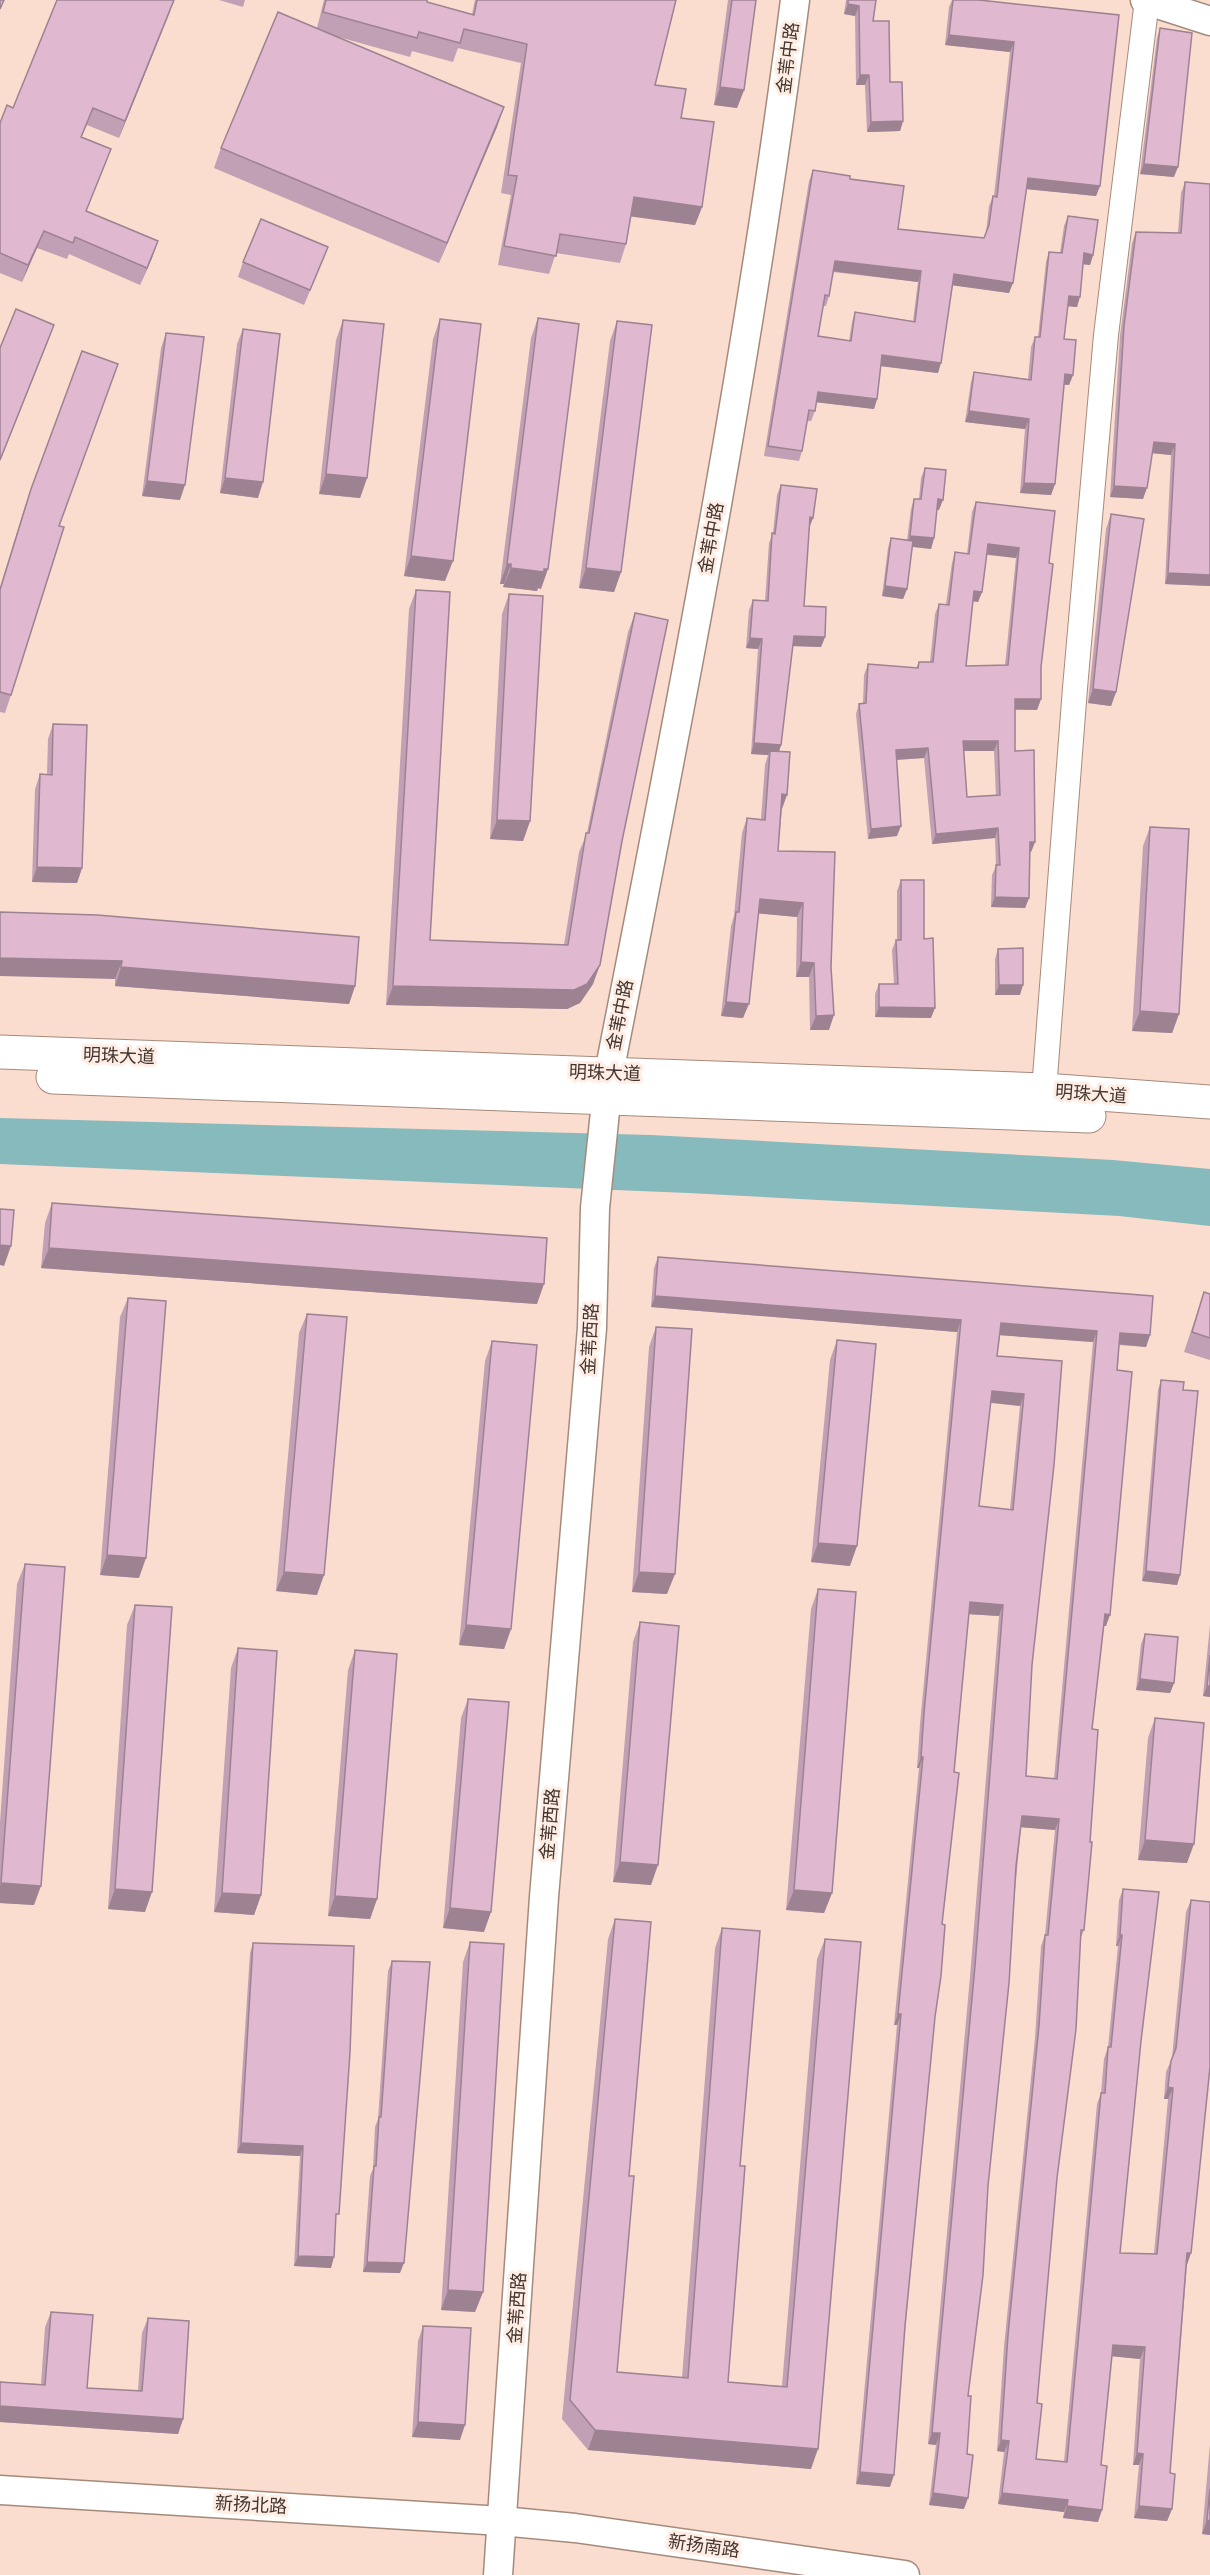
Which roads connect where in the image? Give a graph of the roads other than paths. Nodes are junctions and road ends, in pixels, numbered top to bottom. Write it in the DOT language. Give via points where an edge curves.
graph roads {
  1 [pos="795,0"];
  2 [pos="1146,0"];
  3 [pos="1210,21"];
  4 [pos="0,1052"];
  5 [pos="0,1075"];
  6 [pos="1044,1090"];
  7 [pos="606,1097"];
  8 [pos="1210,1102"];
  9 [pos="1210,1125"];
  10 [pos="0,2490"];
  11 [pos="502,2521"];
  12 [pos="498,2575"];
  13 [pos="905,2575"];
  1 -- 7 [label="street, 金苇中路" via="773,171 695,630"];
  2 -- 3 [label="street"];
  2 -- 6 [label="street" via="1106,335"];
  4 -- 7 [label="main road, 明珠大道"];
  5 -- 7 [label="main road, 明珠大道"];
  6 -- 7 [label="main road, 明珠大道"];
  6 -- 8 [label="main road, 明珠大道"];
  7 -- 9 [label="main road, 明珠大道" via="1048,1114"];
  7 -- 11 [label="street, 金苇西路" via="595,1208 592,1328 543,1908"];
  10 -- 11 [label="street, 新扬北路"];
  11 -- 12 [label="street, 金苇西路"];
  11 -- 13 [label="street, 新扬南路"];
}
